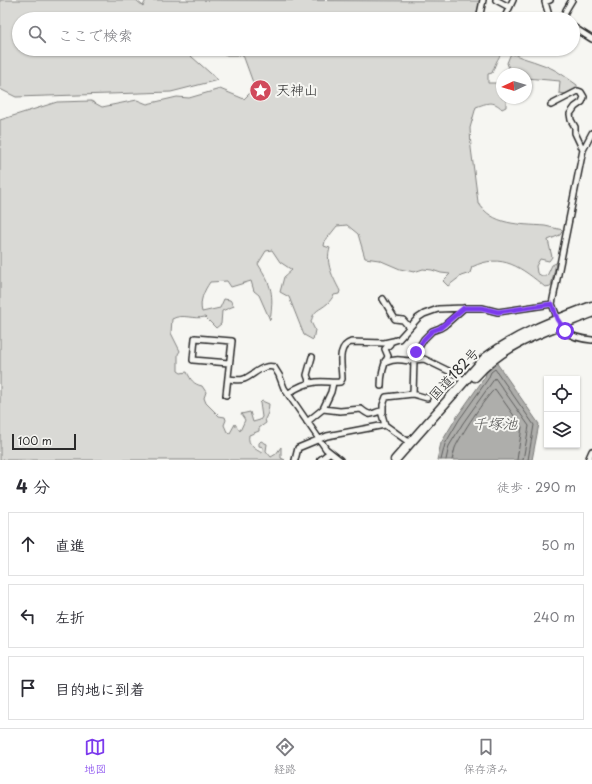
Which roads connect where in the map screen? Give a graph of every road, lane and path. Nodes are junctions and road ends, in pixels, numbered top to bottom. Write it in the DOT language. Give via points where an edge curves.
graph roads {
  1 [pos="483,0"];
  2 [pos="496,0"];
  3 [pos="513,0"];
  4 [pos="550,0"];
  5 [pos="572,0"];
  6 [pos="509,8"];
  7 [pos="480,12"];
  8 [pos="507,12"];
  9 [pos="548,12"];
  10 [pos="565,12"];
  11 [pos="580,31"];
  12 [pos="592,39"];
  13 [pos="551,105"];
  14 [pos="592,133"];
  15 [pos="583,150"];
  16 [pos="382,299"];
  17 [pos="552,304"];
  18 [pos="592,306"];
  19 [pos="464,308"];
  20 [pos="592,313"];
  21 [pos="559,322"];
  22 [pos="409,327"];
  23 [pos="592,340"];
  24 [pos="390,342"];
  25 [pos="312,357"];
  26 [pos="414,360"];
  27 [pos="385,361"];
  28 [pos="229,363"];
  29 [pos="228,379"];
  30 [pos="464,381"];
  31 [pos="310,383"];
  32 [pos="334,383"];
  33 [pos="380,386"];
  34 [pos="289,393"];
  35 [pos="413,394"];
  36 [pos="226,395"];
  37 [pos="427,398"];
  38 [pos="323,410"];
  39 [pos="383,412"];
  40 [pos="307,422"];
  41 [pos="385,425"];
  42 [pos="319,440"];
  43 [pos="410,443"];
  44 [pos="592,451"];
  45 [pos="329,453"];
  46 [pos="295,460"];
  47 [pos="320,460"];
  48 [pos="340,460"];
  49 [pos="395,460"];
  50 [pos="402,460"];
  51 [pos="588,460"];
  1 -- 7 [label="street"];
  2 -- 6 [label="street"];
  3 -- 6 [label="street"];
  4 -- 9 [label="street" via="545,2"];
  5 -- 10 [label="street"];
  6 -- 8 [label="street"];
  11 -- 12 [label="street"];
  13 -- 15 [label="street" via="578,91 581,92 584,97 582,102 570,114"];
  14 -- 15 [label="street"];
  15 -- 17 [label="street"];
  16 -- 22 [label="street" via="395,319 403,320"];
  17 -- 19 [label="street" via="498,312 482,308"];
  17 -- 21 [label="street"];
  18 -- 21 [label="highway, 国道182号"];
  19 -- 22 [label="street" via="430,311"];
  19 -- 26 [label="street" via="424,339"];
  20 -- 21 [label="highway, 国道182号"];
  21 -- 23 [label="street" via="573,337"];
  21 -- 30 [label="highway, 国道182号" via="518,337 498,348"];
  21 -- 50 [label="highway, 国道182号" via="489,362"];
  22 -- 24 [label="street"];
  24 -- 27 [label="street" via="385,349 388,356"];
  24 -- 32 [label="street" via="347,344 341,353 342,379"];
  25 -- 31 [label="street" via="307,375"];
  26 -- 27 [label="street" via="397,358"];
  26 -- 30 [label="street" via="424,358"];
  26 -- 35 [label="street"];
  27 -- 33 [label="street"];
  28 -- 28 [label="street" via="232,341 195,338 193,360"];
  28 -- 29 [label="street"];
  29 -- 34 [label="street" via="245,378 271,366"];
  29 -- 36 [label="street"];
  30 -- 43 [label="highway, 国道182号"];
  31 -- 32 [label="street"];
  31 -- 34 [label="street"];
  32 -- 38 [label="street"];
  34 -- 40 [label="street"];
  35 -- 37 [label="street"];
  35 -- 39 [label="street" via="386,397"];
  38 -- 39 [label="street" via="361,409 367,414"];
  38 -- 40 [label="street"];
  39 -- 41 [label="street"];
  40 -- 42 [label="street"];
  41 -- 42 [label="street" via="334,434"];
  41 -- 43 [label="street"];
  42 -- 45 [label="street"];
  42 -- 46 [label="street" via="298,448"];
  43 -- 49 [label="highway, 国道182号"];
  44 -- 51 [label="street"];
  45 -- 47 [label="street"];
  45 -- 48 [label="street"];
}
